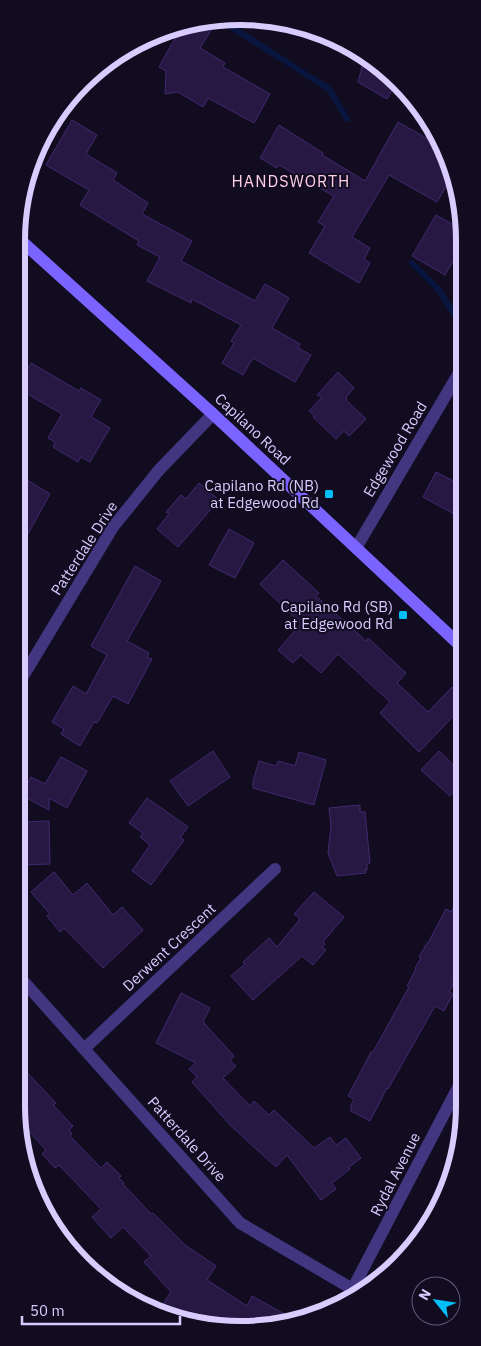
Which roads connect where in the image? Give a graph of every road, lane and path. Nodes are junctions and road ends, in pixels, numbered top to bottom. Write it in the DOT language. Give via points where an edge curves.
graph roads {
  1 [pos="25,244"];
  2 [pos="456,378"];
  3 [pos="213,414"];
  4 [pos="356,548"];
  5 [pos="456,642"];
  6 [pos="25,673"];
  7 [pos="275,869"];
  8 [pos="25,983"];
  9 [pos="84,1049"];
  10 [pos="456,1092"];
  11 [pos="360,1285"];
  12 [pos="353,1289"];
  1 -- 3 [label="main road, Capilano Road"];
  2 -- 4 [label="street, Edgewood Road"];
  3 -- 4 [label="main road, Capilano Road"];
  3 -- 6 [label="street, Patterdale Drive" via="159,470 113,527"];
  4 -- 5 [label="main road, Capilano Road"];
  7 -- 9 [label="street, Derwent Crescent"];
  8 -- 9 [label="street, Patterdale Drive"];
  9 -- 12 [label="street, Patterdale Drive" via="240,1223"];
  10 -- 11 [label="street, Rydal Avenue"];
}
